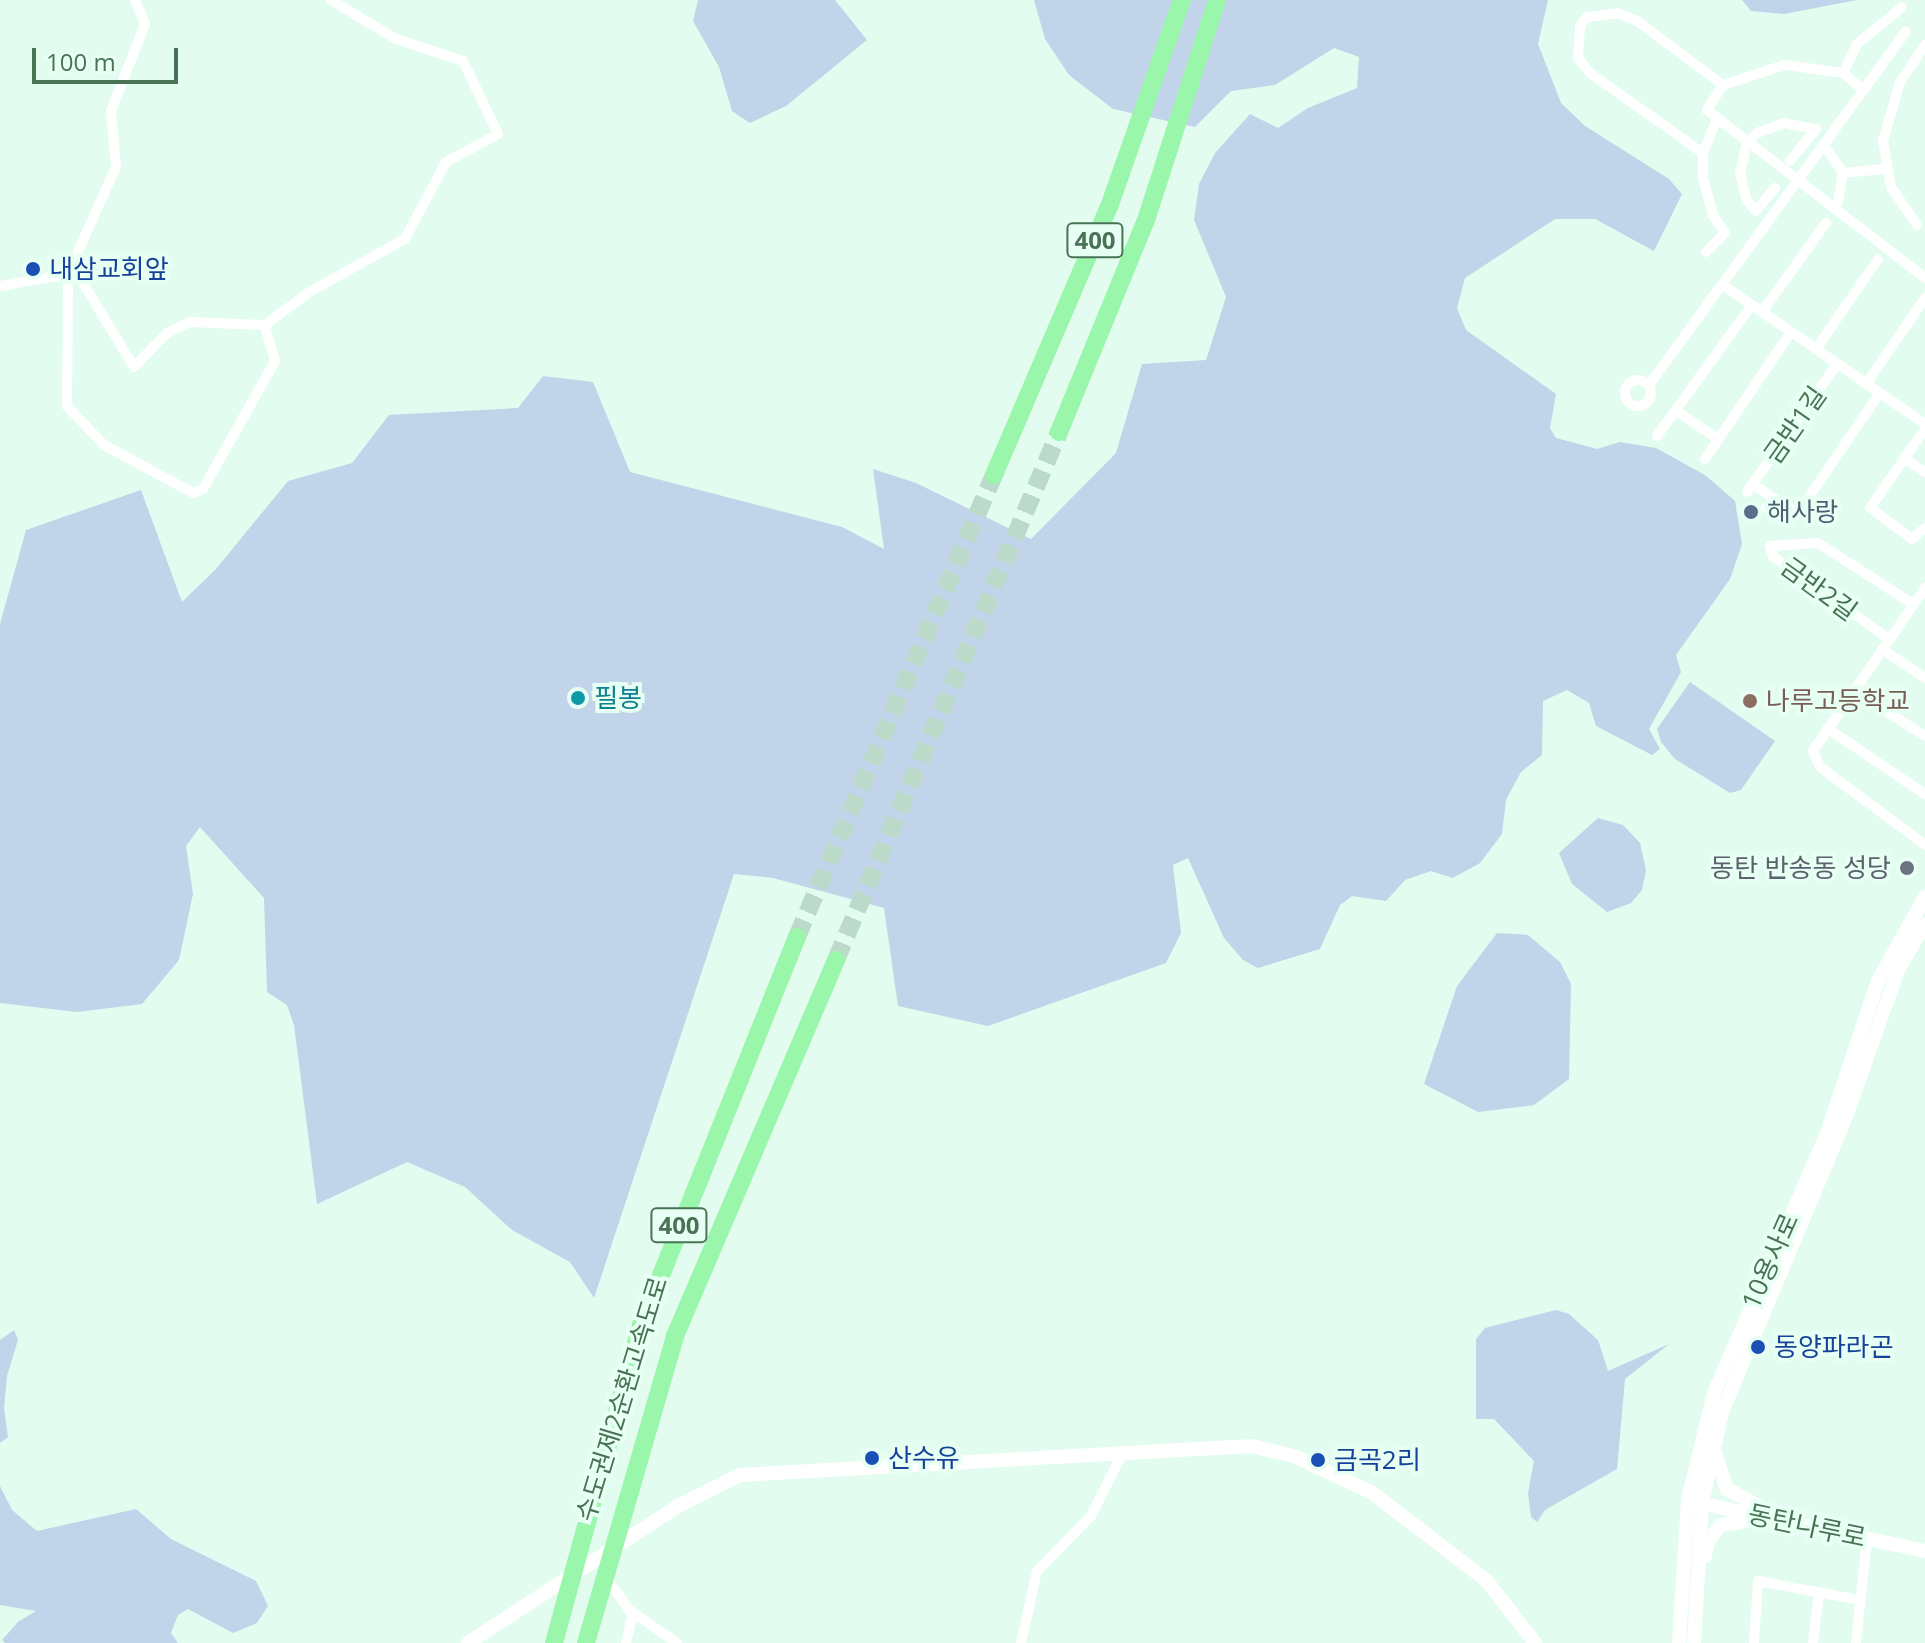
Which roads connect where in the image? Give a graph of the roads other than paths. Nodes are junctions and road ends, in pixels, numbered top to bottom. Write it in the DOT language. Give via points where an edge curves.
graph roads {
  1 [pos="135,0"];
  2 [pos="331,0"];
  3 [pos="1182,0"];
  4 [pos="1217,0"];
  5 [pos="1902,7"];
  6 [pos="1906,31"];
  7 [pos="1925,45"];
  8 [pos="1843,73"];
  9 [pos="1723,85"];
  10 [pos="1863,90"];
  11 [pos="1716,120"];
  12 [pos="1747,143"];
  13 [pos="1824,145"];
  14 [pos="1703,153"];
  15 [pos="1790,161"];
  16 [pos="1884,169"];
  17 [pos="1843,173"];
  18 [pos="1798,181"];
  19 [pos="1775,188"];
  20 [pos="1838,201"];
  21 [pos="1826,223"];
  22 [pos="1917,225"];
  23 [pos="1706,252"];
  24 [pos="1878,259"];
  25 [pos="68,274"];
  26 [pos="1925,278"];
  27 [pos="1723,285"];
  28 [pos="0,286"];
  29 [pos="1925,298"];
  30 [pos="1752,305"];
  31 [pos="1762,312"];
  32 [pos="265,325"];
  33 [pos="1791,332"];
  34 [pos="1816,349"];
  35 [pos="1837,364"];
  36 [pos="1866,384"];
  37 [pos="1649,385"];
  38 [pos="1879,394"];
  39 [pos="1675,410"];
  40 [pos="1925,424"];
  41 [pos="1059,432"];
  42 [pos="1657,436"];
  43 [pos="1718,439"];
  44 [pos="1904,458"];
  45 [pos="1705,459"];
  46 [pos="1925,472"];
  47 [pos="994,475"];
  48 [pos="1766,507"];
  49 [pos="1788,508"];
  50 [pos="1925,528"];
  51 [pos="1920,598"];
  52 [pos="1885,644"];
  53 [pos="1925,678"];
  54 [pos="1853,690"];
  55 [pos="1827,728"];
  56 [pos="1925,736"];
  57 [pos="1925,794"];
  58 [pos="1925,845"];
  59 [pos="1925,897"];
  60 [pos="1925,924"];
  61 [pos="797,937"];
  62 [pos="836,960"];
  63 [pos="1716,1435"];
  64 [pos="1124,1450"];
  65 [pos="1695,1502"];
  66 [pos="1804,1525"];
  67 [pos="1867,1538"];
  68 [pos="1925,1551"];
  69 [pos="596,1563"];
  70 [pos="1819,1593"];
  71 [pos="1860,1600"];
  72 [pos="633,1613"];
  73 [pos="587,1637"];
  74 [pos="1689,1642"];
  75 [pos="468,1643"];
  76 [pos="554,1643"];
  77 [pos="626,1643"];
  78 [pos="677,1643"];
  79 [pos="1021,1643"];
  80 [pos="1535,1643"];
  81 [pos="1754,1643"];
  82 [pos="1813,1643"];
  83 [pos="1856,1643"];
  1 -- 25 [label="street" via="145,24 111,111 116,167"];
  2 -- 32 [label="street" via="396,39 463,61 498,134 446,162 405,239 311,291"];
  3 -- 47 [label="highway, 400" via="1109,207"];
  4 -- 41 [label="highway, 400" via="1147,217"];
  5 -- 8 [label="street" via="1857,44"];
  6 -- 10 [label="street"];
  7 -- 16 [label="street" via="1909,65 1893,103 1883,141"];
  8 -- 9 [label="street" via="1785,65"];
  8 -- 10 [label="street"];
  9 -- 11 [label="street" via="1707,110"];
  9 -- 14 [label="street" via="1628,17 1600,13 1580,26 1578,57 1590,73"];
  10 -- 13 [label="street"];
  11 -- 12 [label="street"];
  11 -- 14 [label="street"];
  12 -- 15 [label="street" via="1757,133 1784,123 1816,129"];
  12 -- 18 [label="street"];
  12 -- 19 [label="street" via="1740,173 1747,201 1756,211"];
  13 -- 17 [label="street"];
  13 -- 18 [label="street"];
  14 -- 23 [label="street" via="1706,194 1725,233"];
  16 -- 17 [label="street"];
  16 -- 22 [label="street"];
  17 -- 20 [label="street"];
  18 -- 26 [label="street"];
  18 -- 27 [label="street"];
  21 -- 31 [label="street"];
  24 -- 34 [label="street"];
  25 -- 28 [label="street"];
  25 -- 32 [label="street" via="80,278 134,367 167,333 190,322"];
  25 -- 32 [label="street" via="67,406 104,445 193,493 203,489 275,361"];
  27 -- 30 [label="street, 금반1길"];
  27 -- 37 [label="street"];
  29 -- 36 [label="street, 금반1길"];
  30 -- 31 [label="street, 금반1길"];
  30 -- 39 [label="street"];
  31 -- 33 [label="street, 금반1길"];
  33 -- 34 [label="street, 금반1길"];
  33 -- 43 [label="street"];
  34 -- 35 [label="street, 금반1길"];
  35 -- 36 [label="street, 금반1길"];
  35 -- 49 [label="street, 금반1길" via="1750,488"];
  36 -- 38 [label="street, 금반1길"];
  38 -- 40 [label="street, 금반1길"];
  38 -- 49 [label="street, 금반1길" via="1807,500"];
  39 -- 42 [label="street"];
  39 -- 43 [label="street"];
  40 -- 44 [label="street, 금반1길"];
  43 -- 45 [label="street"];
  44 -- 46 [label="street"];
  44 -- 50 [label="street, 금반1길" via="1870,508 1912,539"];
  48 -- 49 [label="street"];
  51 -- 52 [label="street, 금반2길"];
  51 -- 52 [label="street, 금반2길" via="1818,543 1770,546 1773,556"];
  52 -- 53 [label="street, 금반2길"];
  52 -- 54 [label="street, 금반2길"];
  54 -- 55 [label="street, 금반2길"];
  54 -- 56 [label="street"];
  55 -- 57 [label="street"];
  55 -- 58 [label="street, 금반2길" via="1813,750 1816,763"];
  59 -- 65 [label="street, 10용사로" via="1878,981 1827,1133 1719,1381"];
  60 -- 63 [label="street, 10용사로" via="1893,981 1844,1122"];
  61 -- 76 [label="highway, 수도권제2순환고속도로 / 400" via="641,1325"];
  62 -- 73 [label="highway, 수도권제2순환고속도로 / 400" via="675,1336"];
  63 -- 65 [label="street, 10용사로"];
  63 -- 66 [label="street" via="1719,1474 1731,1494"];
  64 -- 69 [label="street" via="740,1475 678,1506"];
  64 -- 79 [label="street" via="1091,1516 1037,1571"];
  64 -- 80 [label="street" via="1251,1446 1344,1475 1486,1580"];
  65 -- 66 [label="street, 동탄나루로"];
  65 -- 74 [label="street, 10용사로"];
  66 -- 67 [label="street, 동탄나루로"];
  66 -- 74 [label="street" via="1740,1520 1715,1531"];
  67 -- 68 [label="street, 동탄나루로"];
  67 -- 71 [label="street"];
  69 -- 72 [label="street"];
  69 -- 75 [label="street"];
  70 -- 71 [label="street"];
  70 -- 81 [label="street" via="1758,1581"];
  70 -- 82 [label="street"];
  71 -- 83 [label="street"];
  72 -- 77 [label="street"];
  72 -- 78 [label="street"];
}
